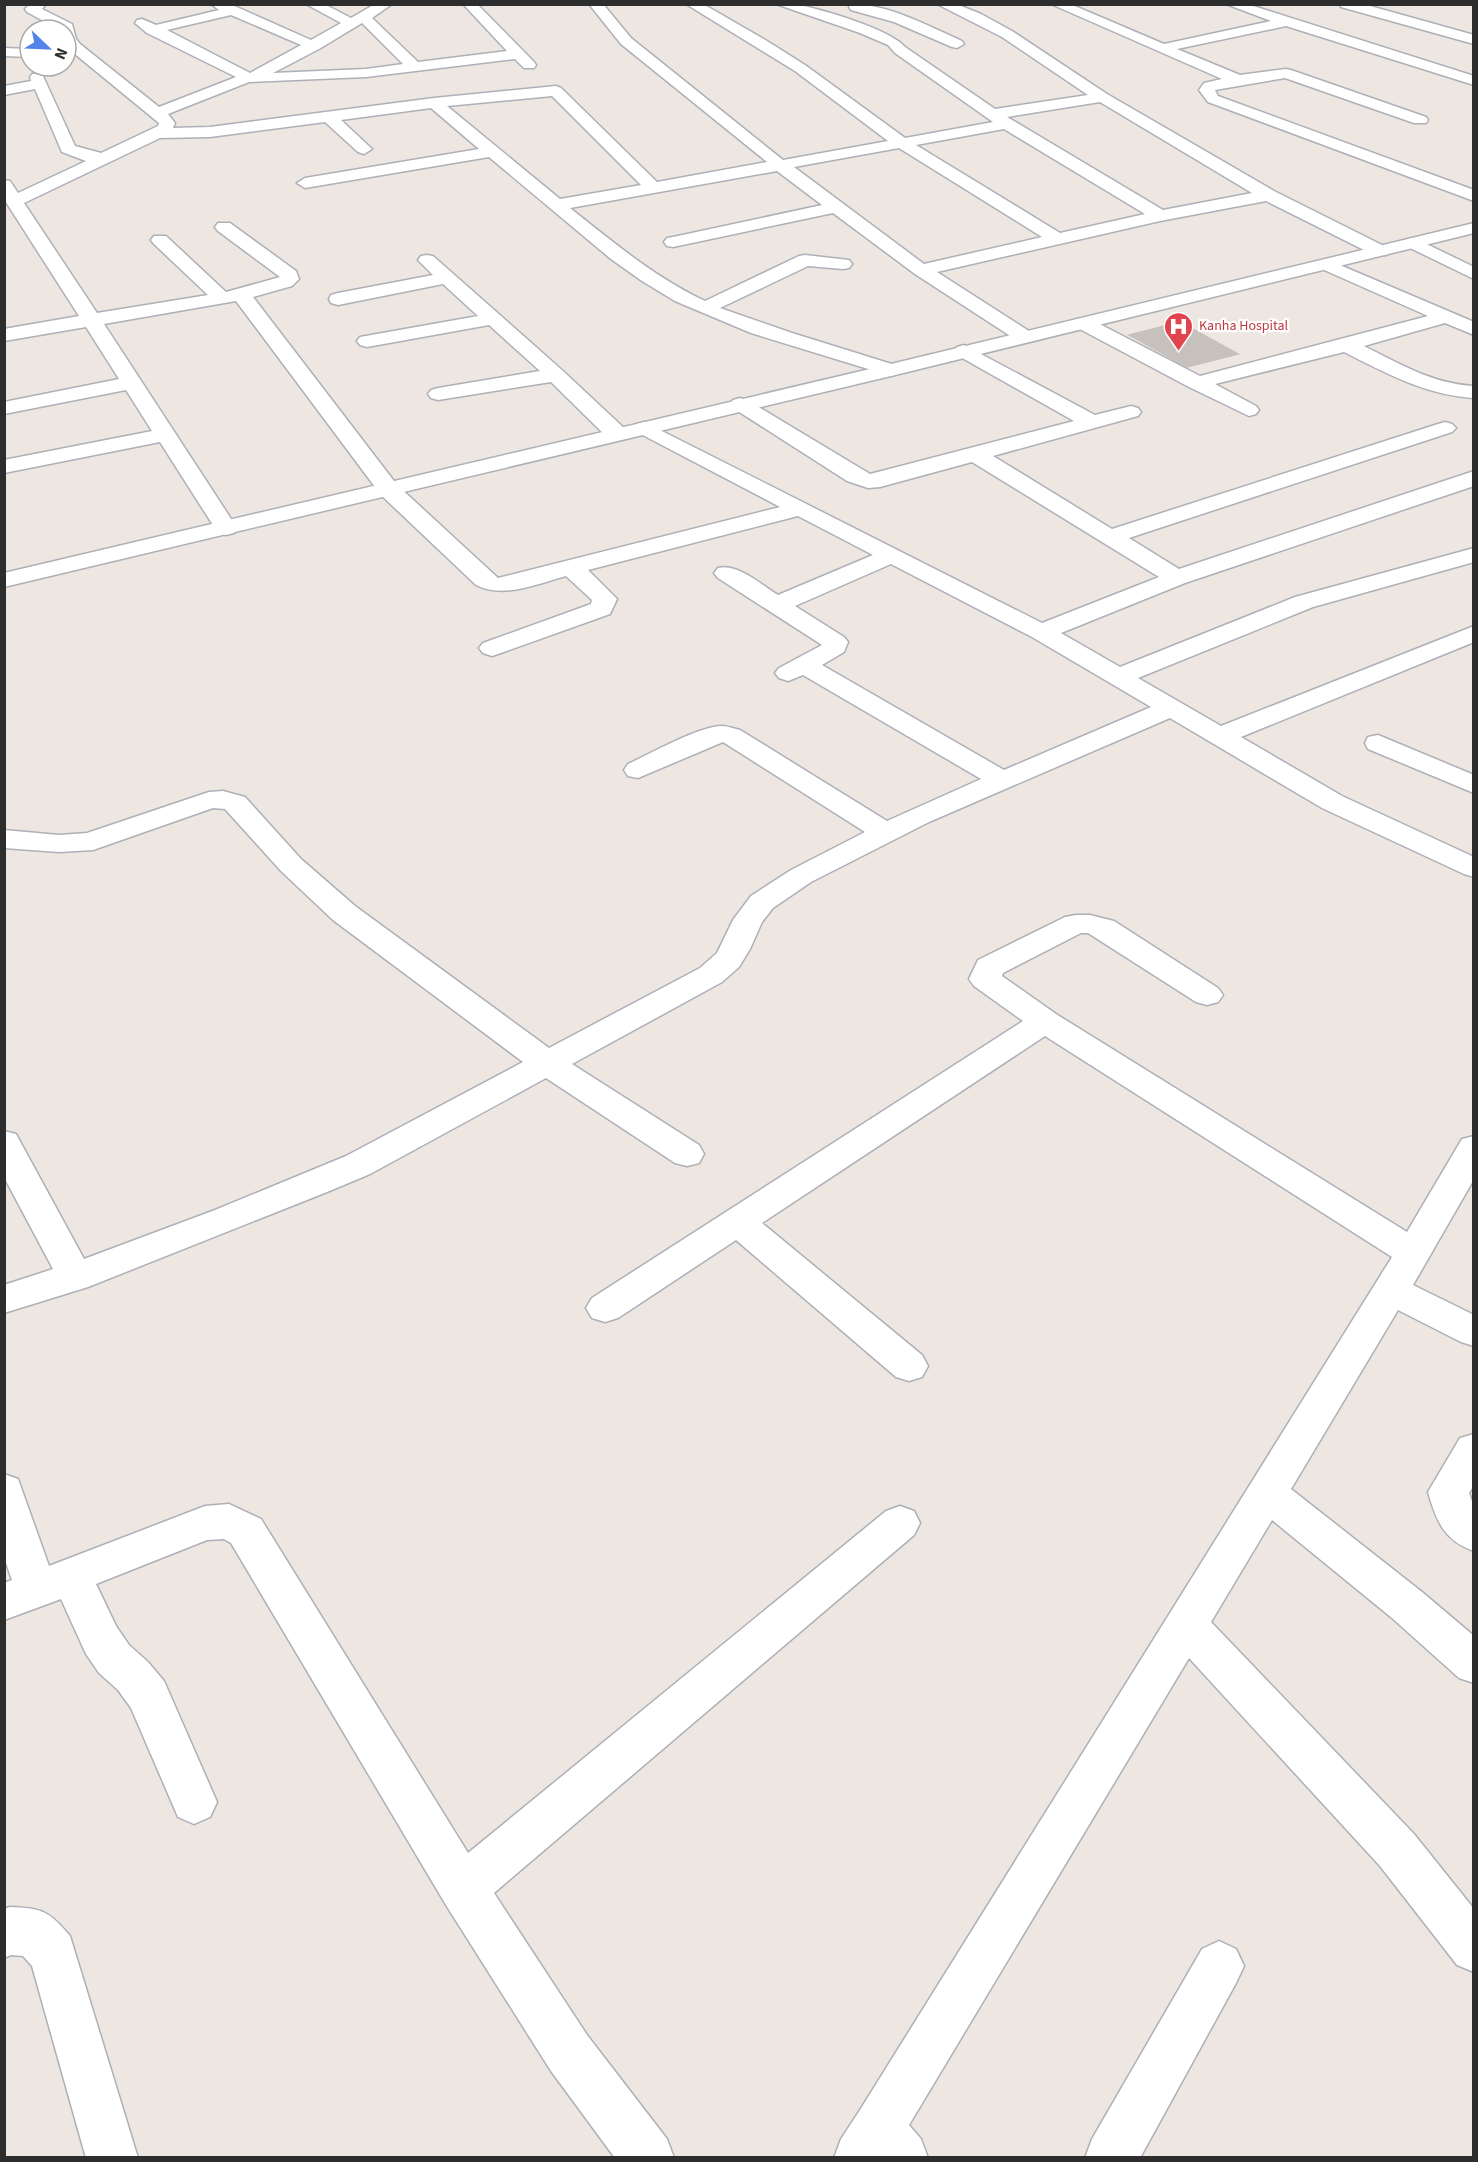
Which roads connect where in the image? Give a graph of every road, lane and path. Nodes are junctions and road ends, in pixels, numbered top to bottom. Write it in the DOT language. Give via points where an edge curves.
graph roads {
  1 [pos="40,4"];
  2 [pos="312,4"];
  3 [pos="386,4"];
  4 [pos="469,4"];
  5 [pos="615,4"];
  6 [pos="692,4"];
  7 [pos="782,4"];
  8 [pos="849,4"];
  9 [pos="943,4"];
  10 [pos="1058,4"];
  11 [pos="1232,4"];
  12 [pos="1346,4"];
  13 [pos="596,5"];
  14 [pos="1411,7"];
  15 [pos="223,8"];
  16 [pos="1383,15"];
  17 [pos="50,18"];
  18 [pos="358,20"];
  19 [pos="1287,22"];
  20 [pos="1473,40"];
  21 [pos="957,44"];
  22 [pos="314,46"];
  23 [pos="1163,48"];
  24 [pos="78,53"];
  25 [pos="518,54"];
  26 [pos="415,67"];
  27 [pos="249,78"];
  28 [pos="1238,80"];
  29 [pos="1473,81"];
  30 [pos="4,91"];
  31 [pos="556,91"];
  32 [pos="1102,97"];
  33 [pos="434,103"];
  34 [pos="157,113"];
  35 [pos="993,114"];
  36 [pos="329,117"];
  37 [pos="1420,120"];
  38 [pos="1007,124"];
  39 [pos="158,134"];
  40 [pos="903,144"];
  41 [pos="364,149"];
  42 [pos="490,152"];
  43 [pos="106,159"];
  44 [pos="780,165"];
  45 [pos="305,183"];
  46 [pos="653,188"];
  47 [pos="1268,195"];
  48 [pos="1473,196"];
  49 [pos="12,200"];
  50 [pos="556,205"];
  51 [pos="835,207"];
  52 [pos="1160,216"];
  53 [pos="224,227"];
  54 [pos="1473,228"];
  55 [pos="1057,239"];
  56 [pos="160,240"];
  57 [pos="673,242"];
  58 [pos="1413,243"];
  59 [pos="1380,251"];
  60 [pos="427,260"];
  61 [pos="843,264"];
  62 [pos="1328,265"];
  63 [pos="921,270"];
  64 [pos="1473,274"];
  65 [pos="446,278"];
  66 [pos="231,296"];
  67 [pos="338,299"];
  68 [pos="704,308"];
  69 [pos="1446,316"];
  70 [pos="93,319"];
  71 [pos="492,319"];
  72 [pos="1083,323"];
  73 [pos="1473,328"];
  74 [pos="4,335"];
  75 [pos="1025,337"];
  76 [pos="368,341"];
  77 [pos="1346,345"];
  78 [pos="964,351"];
  79 [pos="891,370"];
  80 [pos="556,375"];
  81 [pos="133,382"];
  82 [pos="1196,383"];
  83 [pos="1473,392"];
  84 [pos="438,394"];
  85 [pos="740,404"];
  86 [pos="4,408"];
  87 [pos="1249,410"];
  88 [pos="1131,412"];
  89 [pos="1091,422"];
  90 [pos="644,428"];
  91 [pos="1445,428"];
  92 [pos="167,434"];
  93 [pos="616,434"];
  94 [pos="974,454"];
  95 [pos="4,467"];
  96 [pos="1473,478"];
  97 [pos="389,490"];
  98 [pos="799,509"];
  99 [pos="226,528"];
  100 [pos="1110,537"];
  101 [pos="892,555"];
  102 [pos="1473,555"];
  103 [pos="1449,563"];
  104 [pos="570,567"];
  105 [pos="726,573"];
  106 [pos="1473,575"];
  107 [pos="1177,578"];
  108 [pos="4,579"];
  109 [pos="776,605"];
  110 [pos="1041,632"];
  111 [pos="1473,633"];
  112 [pos="1447,644"];
  113 [pos="492,648"];
  114 [pos="1473,658"];
  115 [pos="1118,677"];
  116 [pos="1172,708"];
  117 [pos="1218,737"];
  118 [pos="1378,743"];
  119 [pos="638,770"];
  120 [pos="1002,780"];
  121 [pos="1473,785"];
  122 [pos="885,832"];
  123 [pos="4,839"];
  124 [pos="1473,868"];
  125 [pos="1207,995"];
  126 [pos="1045,1021"];
  127 [pos="547,1063"];
  128 [pos="4,1143"];
  129 [pos="687,1154"];
  130 [pos="1470,1161"];
  131 [pos="738,1222"];
  132 [pos="1413,1253"];
  133 [pos="75,1277"];
  134 [pos="1391,1290"];
  135 [pos="4,1299"];
  136 [pos="605,1308"];
  137 [pos="1473,1332"];
  138 [pos="909,1366"];
  139 [pos="1473,1450"];
  140 [pos="4,1491"];
  141 [pos="1267,1493"];
  142 [pos="900,1523"];
  143 [pos="1473,1534"];
  144 [pos="38,1590"];
  145 [pos="1186,1625"];
  146 [pos="1473,1664"];
  147 [pos="194,1802"];
  148 [pos="462,1888"];
  149 [pos="4,1934"];
  150 [pos="1473,1948"];
  151 [pos="1219,1966"];
  152 [pos="880,2148"];
  153 [pos="112,2157"];
  154 [pos="648,2157"];
  155 [pos="1111,2157"];
  1 -- 17 [label="street" via="32,9"];
  2 -- 18 [label="street"];
  3 -- 18 [label="street"];
  4 -- 25 [label="street"];
  5 -- 13 [label="street"];
  6 -- 40 [label="street" via="800,68"];
  7 -- 35 [label="street" via="893,42"];
  8 -- 21 [label="street" via="899,19"];
  9 -- 32 [label="street" via="1007,34"];
  10 -- 23 [label="street"];
  11 -- 19 [label="street"];
  12 -- 16 [label="street"];
  13 -- 44 [label="street" via="626,41"];
  14 -- 16 [label="street"];
  15 -- 22 [label="street"];
  15 -- 27 [label="street" via="147,26"];
  16 -- 20 [label="street"];
  18 -- 22 [label="street"];
  18 -- 26 [label="street"];
  19 -- 23 [label="street"];
  19 -- 29 [label="street"];
  22 -- 27 [label="street"];
  23 -- 28 [label="street"];
  24 -- 34 [label="street"];
  25 -- 26 [label="street"];
  25 -- 31 [label="street"];
  26 -- 27 [label="street"];
  27 -- 34 [label="street"];
  28 -- 37 [label="street" via="1286,73"];
  28 -- 48 [label="street" via="1209,86 1207,90 1214,99"];
  30 -- 43 [label="street" via="38,80 68,149"];
  31 -- 33 [label="street"];
  31 -- 46 [label="street"];
  32 -- 35 [label="street"];
  32 -- 47 [label="street"];
  33 -- 36 [label="street"];
  33 -- 42 [label="street"];
  34 -- 39 [label="street" via="167,123"];
  35 -- 38 [label="street"];
  36 -- 39 [label="street" via="192,134"];
  36 -- 41 [label="street"];
  38 -- 40 [label="street"];
  38 -- 52 [label="street"];
  39 -- 43 [label="street"];
  40 -- 44 [label="street"];
  40 -- 55 [label="street"];
  42 -- 45 [label="street"];
  42 -- 50 [label="street"];
  43 -- 49 [label="street"];
  44 -- 46 [label="street"];
  44 -- 51 [label="street"];
  46 -- 50 [label="street"];
  47 -- 52 [label="street"];
  47 -- 59 [label="street"];
  49 -- 70 [label="street"];
  50 -- 68 [label="street" via="643,274"];
  51 -- 57 [label="street"];
  51 -- 63 [label="street"];
  52 -- 55 [label="street"];
  53 -- 66 [label="street" via="290,279"];
  54 -- 58 [label="street"];
  55 -- 63 [label="street"];
  56 -- 66 [label="street"];
  58 -- 59 [label="street"];
  58 -- 64 [label="street"];
  59 -- 62 [label="street"];
  60 -- 65 [label="street"];
  61 -- 68 [label="street" via="805,260"];
  62 -- 69 [label="street"];
  62 -- 72 [label="street"];
  63 -- 75 [label="street"];
  65 -- 67 [label="street"];
  65 -- 71 [label="street"];
  66 -- 70 [label="street"];
  66 -- 97 [label="street"];
  68 -- 79 [label="street"];
  69 -- 73 [label="street"];
  69 -- 77 [label="street"];
  70 -- 74 [label="street"];
  70 -- 81 [label="street"];
  71 -- 76 [label="street"];
  71 -- 80 [label="street"];
  72 -- 75 [label="street"];
  72 -- 82 [label="street"];
  75 -- 78 [label="street"];
  77 -- 82 [label="street"];
  77 -- 83 [label="street" via="1437,388"];
  78 -- 79 [label="street"];
  78 -- 89 [label="street"];
  79 -- 85 [label="street"];
  80 -- 84 [label="street"];
  80 -- 93 [label="street"];
  81 -- 86 [label="street"];
  81 -- 92 [label="street"];
  82 -- 87 [label="street"];
  85 -- 90 [label="street"];
  85 -- 94 [label="street" via="868,481"];
  88 -- 89 [label="street"];
  89 -- 94 [label="street"];
  90 -- 93 [label="street"];
  90 -- 98 [label="street"];
  91 -- 100 [label="street"];
  92 -- 95 [label="street"];
  92 -- 99 [label="street"];
  93 -- 97 [label="street"];
  94 -- 100 [label="street"];
  96 -- 107 [label="street"];
  97 -- 99 [label="street"];
  97 -- 104 [label="street" via="484,580 494,585"];
  98 -- 101 [label="street"];
  98 -- 104 [label="street"];
  99 -- 108 [label="street"];
  100 -- 107 [label="street"];
  101 -- 109 [label="street"];
  101 -- 110 [label="street"];
  102 -- 103 [label="street"];
  103 -- 106 [label="street"];
  103 -- 115 [label="street" via="1304,602"];
  104 -- 113 [label="street" via="605,599 601,609"];
  105 -- 109 [label="street"];
  107 -- 110 [label="street"];
  109 -- 120 [label="street" via="835,642 830,651 795,669"];
  110 -- 115 [label="street"];
  111 -- 112 [label="street"];
  112 -- 114 [label="street"];
  112 -- 117 [label="street"];
  115 -- 116 [label="street"];
  116 -- 117 [label="street"];
  116 -- 120 [label="street"];
  117 -- 124 [label="street" via="1332,802"];
  118 -- 121 [label="street"];
  119 -- 122 [label="street" via="711,736 731,736"];
  120 -- 122 [label="street"];
  122 -- 127 [label="street" via="801,876 762,902 747,920 728,960 711,975"];
  123 -- 127 [label="street" via="75,845 209,800 235,802 291,865 337,908"];
  125 -- 126 [label="street" via="1103,928 1076,924 988,967 986,972 985,979"];
  126 -- 131 [label="street"];
  126 -- 132 [label="street"];
  127 -- 129 [label="street"];
  127 -- 133 [label="street" via="358,1165"];
  128 -- 133 [label="street"];
  130 -- 132 [label="street"];
  131 -- 136 [label="street"];
  131 -- 138 [label="street"];
  132 -- 134 [label="street"];
  133 -- 135 [label="street"];
  134 -- 137 [label="street"];
  134 -- 141 [label="street"];
  139 -- 143 [label="street" via="1448,1492 1455,1515"];
  140 -- 144 [label="street"];
  141 -- 145 [label="street"];
  141 -- 146 [label="street" via="1407,1605"];
  142 -- 148 [label="street"];
  144 -- 147 [label="street" via="101,1640 148,1695"];
  144 -- 148 [label="street" via="205,1523 229,1521 246,1532"];
  145 -- 150 [label="street" via="1397,1850"];
  145 -- 152 [label="street"];
  148 -- 154 [label="street" via="569,2053"];
  149 -- 153 [label="street" via="35,1932 53,1953"];
  151 -- 155 [label="street"];
}
